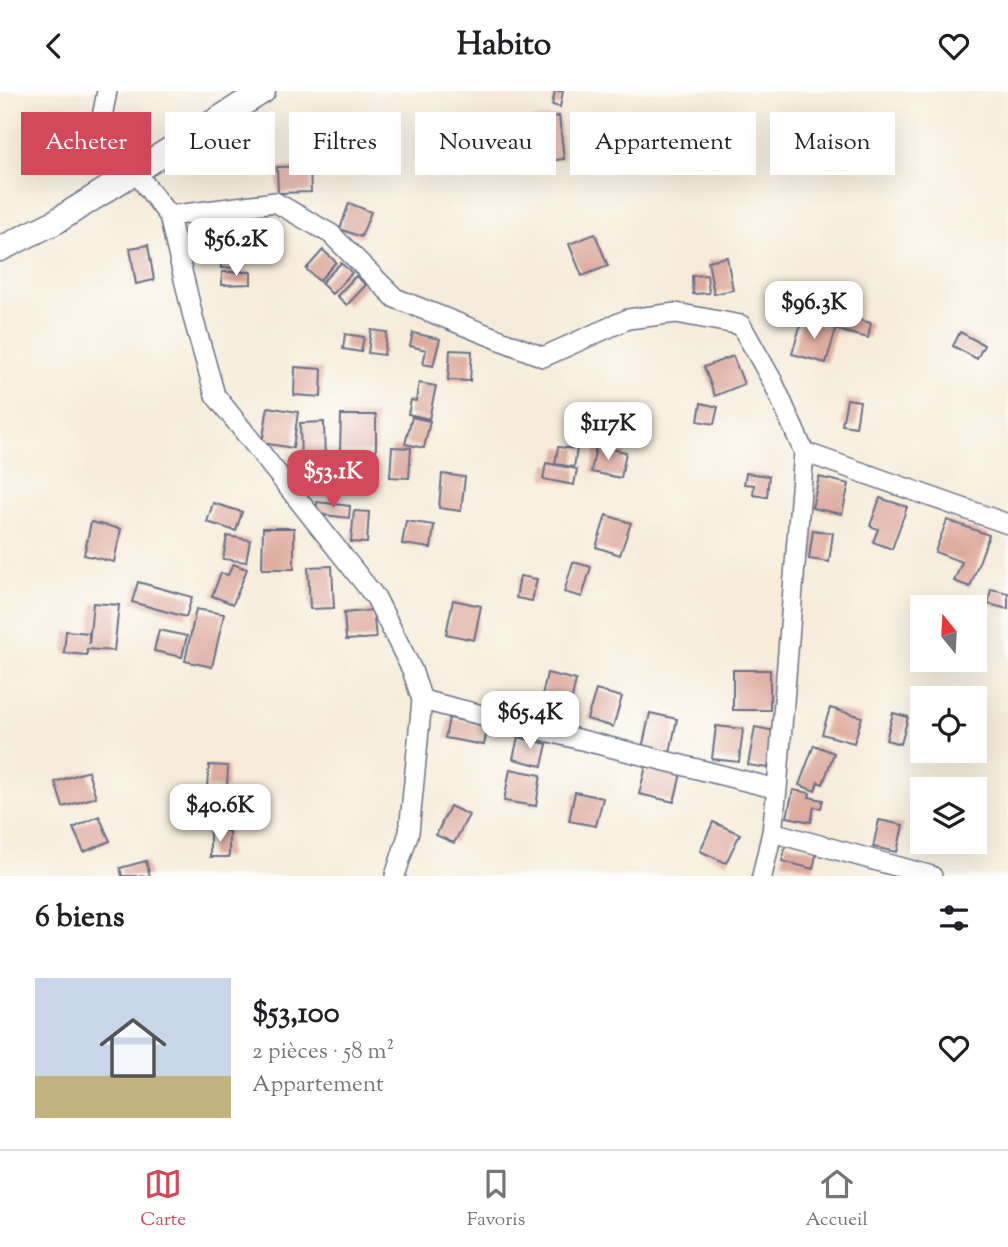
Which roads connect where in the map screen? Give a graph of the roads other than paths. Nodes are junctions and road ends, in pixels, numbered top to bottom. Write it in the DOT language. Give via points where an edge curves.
graph roads {
  1 [pos="107,91"];
  2 [pos="263,91"];
  3 [pos="103,112"];
  4 [pos="151,162"];
  5 [pos="130,175"];
  6 [pos="139,175"];
  7 [pos="169,216"];
  8 [pos="0,249"];
  9 [pos="804,452"];
  10 [pos="1008,524"];
  11 [pos="422,700"];
  12 [pos="777,789"];
  13 [pos="772,832"];
  14 [pos="395,876"];
  15 [pos="762,876"];
  16 [pos="932,876"];
  1 -- 3 [label="street"];
  2 -- 4 [label="street"];
  5 -- 8 [label="street" via="55,222"];
  6 -- 7 [label="street"];
  7 -- 9 [label="street" via="275,202 331,234 395,298 543,357 628,319 676,313 741,325"];
  7 -- 11 [label="street" via="215,395 376,599"];
  9 -- 10 [label="street"];
  9 -- 12 [label="street"];
  11 -- 12 [label="street"];
  11 -- 14 [label="street" via="409,832"];
  12 -- 13 [label="street"];
  13 -- 15 [label="street"];
  13 -- 16 [label="street"];
}
